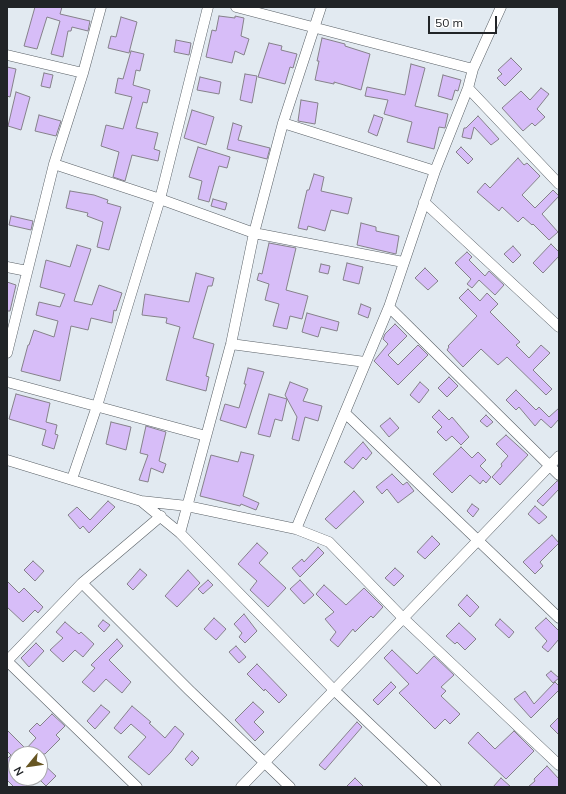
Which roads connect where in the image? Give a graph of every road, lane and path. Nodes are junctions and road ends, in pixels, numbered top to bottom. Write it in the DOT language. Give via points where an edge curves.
graph roads {
  1 [pos="101,7"];
  2 [pos="208,7"];
  3 [pos="236,7"];
  4 [pos="321,7"];
  5 [pos="500,7"];
  6 [pos="314,27"];
  7 [pos="7,55"];
  8 [pos="473,69"];
  9 [pos="83,73"];
  10 [pos="468,88"];
  11 [pos="283,123"];
  12 [pos="54,164"];
  13 [pos="435,171"];
  14 [pos="559,184"];
  15 [pos="160,198"];
  16 [pos="424,202"];
  17 [pos="254,233"];
  18 [pos="403,262"];
  19 [pos="7,267"];
  20 [pos="27,271"];
  21 [pos="389,307"];
  22 [pos="559,327"];
  23 [pos="231,344"];
  24 [pos="7,354"];
  25 [pos="365,362"];
  26 [pos="7,382"];
  27 [pos="97,406"];
  28 [pos="345,413"];
  29 [pos="206,436"];
  30 [pos="559,456"];
  31 [pos="7,460"];
  32 [pos="550,466"];
  33 [pos="559,475"];
  34 [pos="72,479"];
  35 [pos="141,501"];
  36 [pos="187,506"];
  37 [pos="161,516"];
  38 [pos="296,529"];
  39 [pos="180,533"];
  40 [pos="478,539"];
  41 [pos="82,583"];
  42 [pos="403,618"];
  43 [pos="559,618"];
  44 [pos="7,661"];
  45 [pos="334,690"];
  46 [pos="264,762"];
  47 [pos="559,765"];
  48 [pos="137,787"];
  49 [pos="241,787"];
  50 [pos="290,787"];
  51 [pos="436,787"];
  1 -- 9 [label="street"];
  2 -- 15 [label="street"];
  3 -- 6 [label="street"];
  4 -- 6 [label="street"];
  5 -- 8 [label="street"];
  6 -- 8 [label="street"];
  6 -- 11 [label="street"];
  7 -- 9 [label="street"];
  8 -- 10 [label="street"];
  9 -- 12 [label="street"];
  10 -- 13 [label="street"];
  10 -- 14 [label="street"];
  11 -- 13 [label="street"];
  11 -- 17 [label="street"];
  12 -- 15 [label="street"];
  12 -- 20 [label="street"];
  13 -- 16 [label="street"];
  15 -- 17 [label="street"];
  15 -- 27 [label="street"];
  16 -- 18 [label="street"];
  16 -- 22 [label="street"];
  17 -- 18 [label="street"];
  17 -- 23 [label="street"];
  18 -- 21 [label="street"];
  19 -- 20 [label="street"];
  20 -- 24 [label="street"];
  21 -- 25 [label="street"];
  21 -- 32 [label="street"];
  23 -- 25 [label="street"];
  23 -- 29 [label="street"];
  25 -- 28 [label="street"];
  26 -- 27 [label="street"];
  27 -- 29 [label="street"];
  27 -- 34 [label="street"];
  28 -- 38 [label="street"];
  28 -- 40 [label="street"];
  29 -- 36 [label="street"];
  30 -- 32 [label="street"];
  31 -- 34 [label="street"];
  32 -- 33 [label="street"];
  32 -- 40 [label="street"];
  34 -- 35 [label="street"];
  35 -- 36 [label="street"];
  35 -- 37 [label="street"];
  36 -- 38 [label="street"];
  36 -- 39 [label="street"];
  37 -- 39 [label="street"];
  37 -- 41 [label="street"];
  38 -- 42 [label="street" via="329,542"];
  39 -- 45 [label="street"];
  40 -- 42 [label="street"];
  40 -- 43 [label="street"];
  41 -- 44 [label="street"];
  41 -- 46 [label="street"];
  42 -- 45 [label="street"];
  42 -- 47 [label="street"];
  44 -- 48 [label="street"];
  45 -- 46 [label="street"];
  45 -- 51 [label="street"];
  46 -- 49 [label="street"];
  46 -- 50 [label="street"];
}
